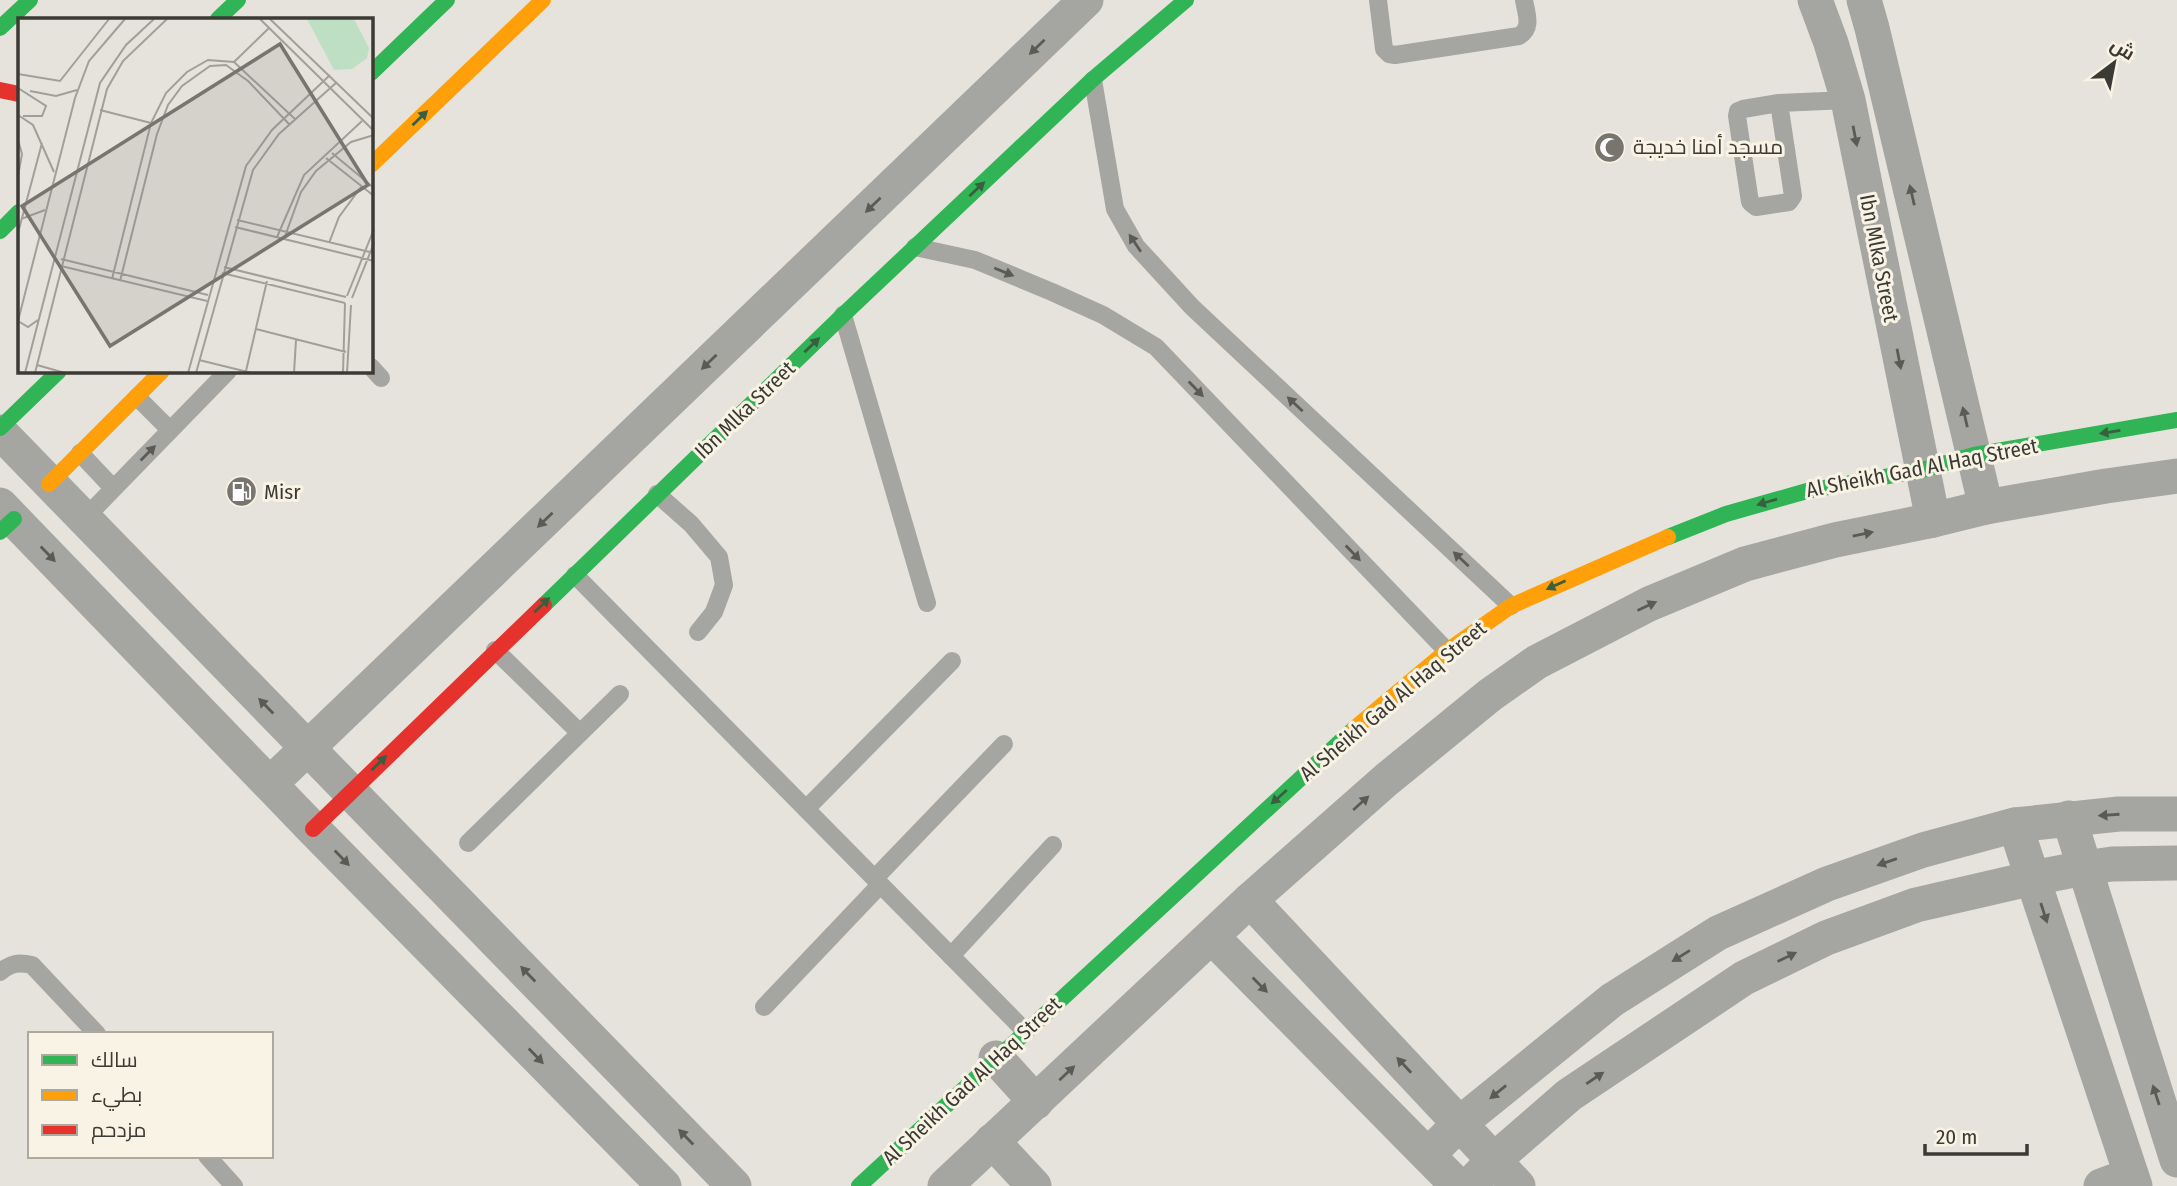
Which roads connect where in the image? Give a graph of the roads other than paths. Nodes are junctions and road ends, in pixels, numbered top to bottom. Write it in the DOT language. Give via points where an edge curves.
graph roads {
  1 [pos="30,0"];
  2 [pos="238,0"];
  3 [pos="447,0"];
  4 [pos="543,0"];
  5 [pos="1086,0"];
  6 [pos="1186,0"];
  7 [pos="1378,0"];
  8 [pos="1524,0"];
  9 [pos="1815,0"];
  10 [pos="1868,14"];
  11 [pos="219,18"];
  12 [pos="0,28"];
  13 [pos="1831,43"];
  14 [pos="373,70"];
  15 [pos="1093,79"];
  16 [pos="0,90"];
  17 [pos="18,94"];
  18 [pos="1847,100"];
  19 [pos="1779,103"];
  20 [pos="373,163"];
  21 [pos="18,213"];
  22 [pos="0,231"];
  23 [pos="915,247"];
  24 [pos="843,315"];
  25 [pos="58,373"];
  26 [pos="160,373"];
  27 [pos="226,373"];
  28 [pos="136,397"];
  29 [pos="2177,420"];
  30 [pos="0,430"];
  31 [pos="170,430"];
  32 [pos="80,453"];
  33 [pos="1974,455"];
  34 [pos="1922,470"];
  35 [pos="2177,476"];
  36 [pos="49,484"];
  37 [pos="113,488"];
  38 [pos="657,494"];
  39 [pos="1986,507"];
  40 [pos="5,519"];
  41 [pos="84,519"];
  42 [pos="1933,520"];
  43 [pos="575,575"];
  44 [pos="927,603"];
  45 [pos="1511,606"];
  46 [pos="698,632"];
  47 [pos="495,650"];
  48 [pos="1447,651"];
  49 [pos="952,661"];
  50 [pos="620,694"];
  51 [pos="580,733"];
  52 [pos="1004,744"];
  53 [pos="307,748"];
  54 [pos="270,784"];
  55 [pos="350,792"];
  56 [pos="806,809"];
  57 [pos="2177,814"];
  58 [pos="2069,818"];
  59 [pos="2015,825"];
  60 [pos="313,828"];
  61 [pos="468,843"];
  62 [pos="1053,845"];
  63 [pos="2177,863"];
  64 [pos="2084,868"];
  65 [pos="2032,878"];
  66 [pos="878,881"];
  67 [pos="1251,901"];
  68 [pos="1212,937"];
  69 [pos="951,956"];
  70 [pos="0,972"];
  71 [pos="764,1007"];
  72 [pos="1026,1031"];
  73 [pos="95,1032"];
  74 [pos="996,1058"];
  75 [pos="1036,1102"];
  76 [pos="1459,1124"];
  77 [pos="992,1141"];
  78 [pos="1428,1155"];
  79 [pos="209,1158"];
  80 [pos="2177,1160"];
  81 [pos="1493,1161"];
  82 [pos="960,1181"];
  83 [pos="2123,1182"];
  84 [pos="234,1186"];
  85 [pos="664,1186"];
  86 [pos="734,1186"];
  87 [pos="859,1186"];
  88 [pos="1034,1186"];
  89 [pos="1458,1186"];
  90 [pos="1469,1186"];
  91 [pos="1518,1186"];
  1 -- 12 [label="street"];
  2 -- 11 [label="street"];
  3 -- 14 [label="street"];
  20 -- 4 [label="street, one-way"];
  5 -- 53 [label="street, one-way"];
  6 -- 15 [label="street, Ibn Mlka Street"];
  7 -- 8 [label="lane" via="1384,49 1395,55 1519,36 1528,25"];
  9 -- 13 [label="street, Ibn Mlka Street"];
  10 -- 13 [label="street"];
  33 -- 10 [label="street, Ibn Mlka Street, one-way"];
  13 -- 18 [label="street, Ibn Mlka Street"];
  23 -- 15 [label="street, Ibn Mlka Street, one-way"];
  45 -- 15 [label="lane, one-way" via="1192,307 1136,246 1115,209"];
  16 -- 17 [label="street"];
  18 -- 19 [label="lane"];
  18 -- 34 [label="street, Ibn Mlka Street, one-way"];
  19 -- 19 [label="lane" via="1737,114 1749,202 1756,207 1788,202 1793,196"];
  21 -- 22 [label="street"];
  23 -- 24 [label="street, Ibn Mlka Street"];
  23 -- 48 [label="lane, one-way" via="975,260 1102,316 1156,347"];
  38 -- 24 [label="street, Ibn Mlka Street, one-way"];
  24 -- 44 [label="lane"];
  25 -- 30 [label="street"];
  26 -- 28 [label="street"];
  27 -- 31 [label="lane"];
  28 -- 31 [label="lane"];
  28 -- 32 [label="street"];
  29 -- 33 [label="street, Al Sheikh Gad Al Haq Street, one-way"];
  30 -- 36 [label="street"];
  37 -- 31 [label="lane, one-way"];
  32 -- 36 [label="street"];
  32 -- 37 [label="lane"];
  33 -- 34 [label="street, Al Sheikh Gad Al Haq Street"];
  33 -- 39 [label="street, Ibn Mlka Street"];
  34 -- 42 [label="street, Ibn Mlka Street"];
  34 -- 45 [label="street, Al Sheikh Gad Al Haq Street, one-way" via="1807,491 1726,514"];
  35 -- 39 [label="street"];
  36 -- 40 [label="street"];
  36 -- 41 [label="street"];
  37 -- 41 [label="lane"];
  38 -- 43 [label="street, Ibn Mlka Street"];
  38 -- 46 [label="lane" via="719,557 724,585 714,612"];
  39 -- 42 [label="street"];
  40 -- 54 [label="street, one-way"];
  53 -- 41 [label="street, one-way"];
  67 -- 42 [label="street, one-way" via="1386,780 1537,662 1649,604 1745,564"];
  47 -- 43 [label="street, Ibn Mlka Street, one-way"];
  43 -- 56 [label="lane"];
  45 -- 48 [label="street, Al Sheikh Gad Al Haq Street"];
  47 -- 51 [label="lane"];
  55 -- 47 [label="street, Ibn Mlka Street, one-way"];
  48 -- 72 [label="street, Al Sheikh Gad Al Haq Street, one-way" via="1344,738"];
  49 -- 56 [label="lane"];
  50 -- 51 [label="lane"];
  51 -- 61 [label="lane"];
  52 -- 66 [label="lane"];
  53 -- 54 [label="street"];
  53 -- 55 [label="street"];
  54 -- 60 [label="street"];
  55 -- 60 [label="street, Ibn Mlka Street"];
  86 -- 55 [label="street, one-way"];
  56 -- 66 [label="lane"];
  57 -- 58 [label="street, one-way"];
  58 -- 59 [label="street"];
  58 -- 64 [label="street"];
  59 -- 65 [label="street"];
  59 -- 76 [label="street, one-way" via="1923,850 1827,884 1718,933 1612,1000"];
  60 -- 85 [label="street, one-way"];
  62 -- 69 [label="lane"];
  63 -- 64 [label="street"];
  64 -- 65 [label="street"];
  80 -- 64 [label="street, one-way"];
  81 -- 65 [label="street, one-way" via="1569,1095 1744,978 1826,938 1916,905"];
  65 -- 83 [label="street, one-way"];
  66 -- 69 [label="lane"];
  66 -- 71 [label="lane"];
  67 -- 68 [label="street"];
  76 -- 67 [label="street, one-way"];
  75 -- 68 [label="street, one-way"];
  68 -- 78 [label="street, one-way"];
  69 -- 72 [label="lane"];
  70 -- 73 [label="lane" via="20,962 32,965"];
  72 -- 74 [label="street, Al Sheikh Gad Al Haq Street"];
  74 -- 75 [label="street"];
  74 -- 87 [label="street, Al Sheikh Gad Al Haq Street"];
  75 -- 77 [label="street"];
  76 -- 78 [label="street"];
  76 -- 81 [label="street"];
  77 -- 82 [label="street"];
  77 -- 88 [label="street"];
  78 -- 89 [label="street"];
  79 -- 84 [label="lane"];
  81 -- 90 [label="street"];
  81 -- 91 [label="street"];
}
